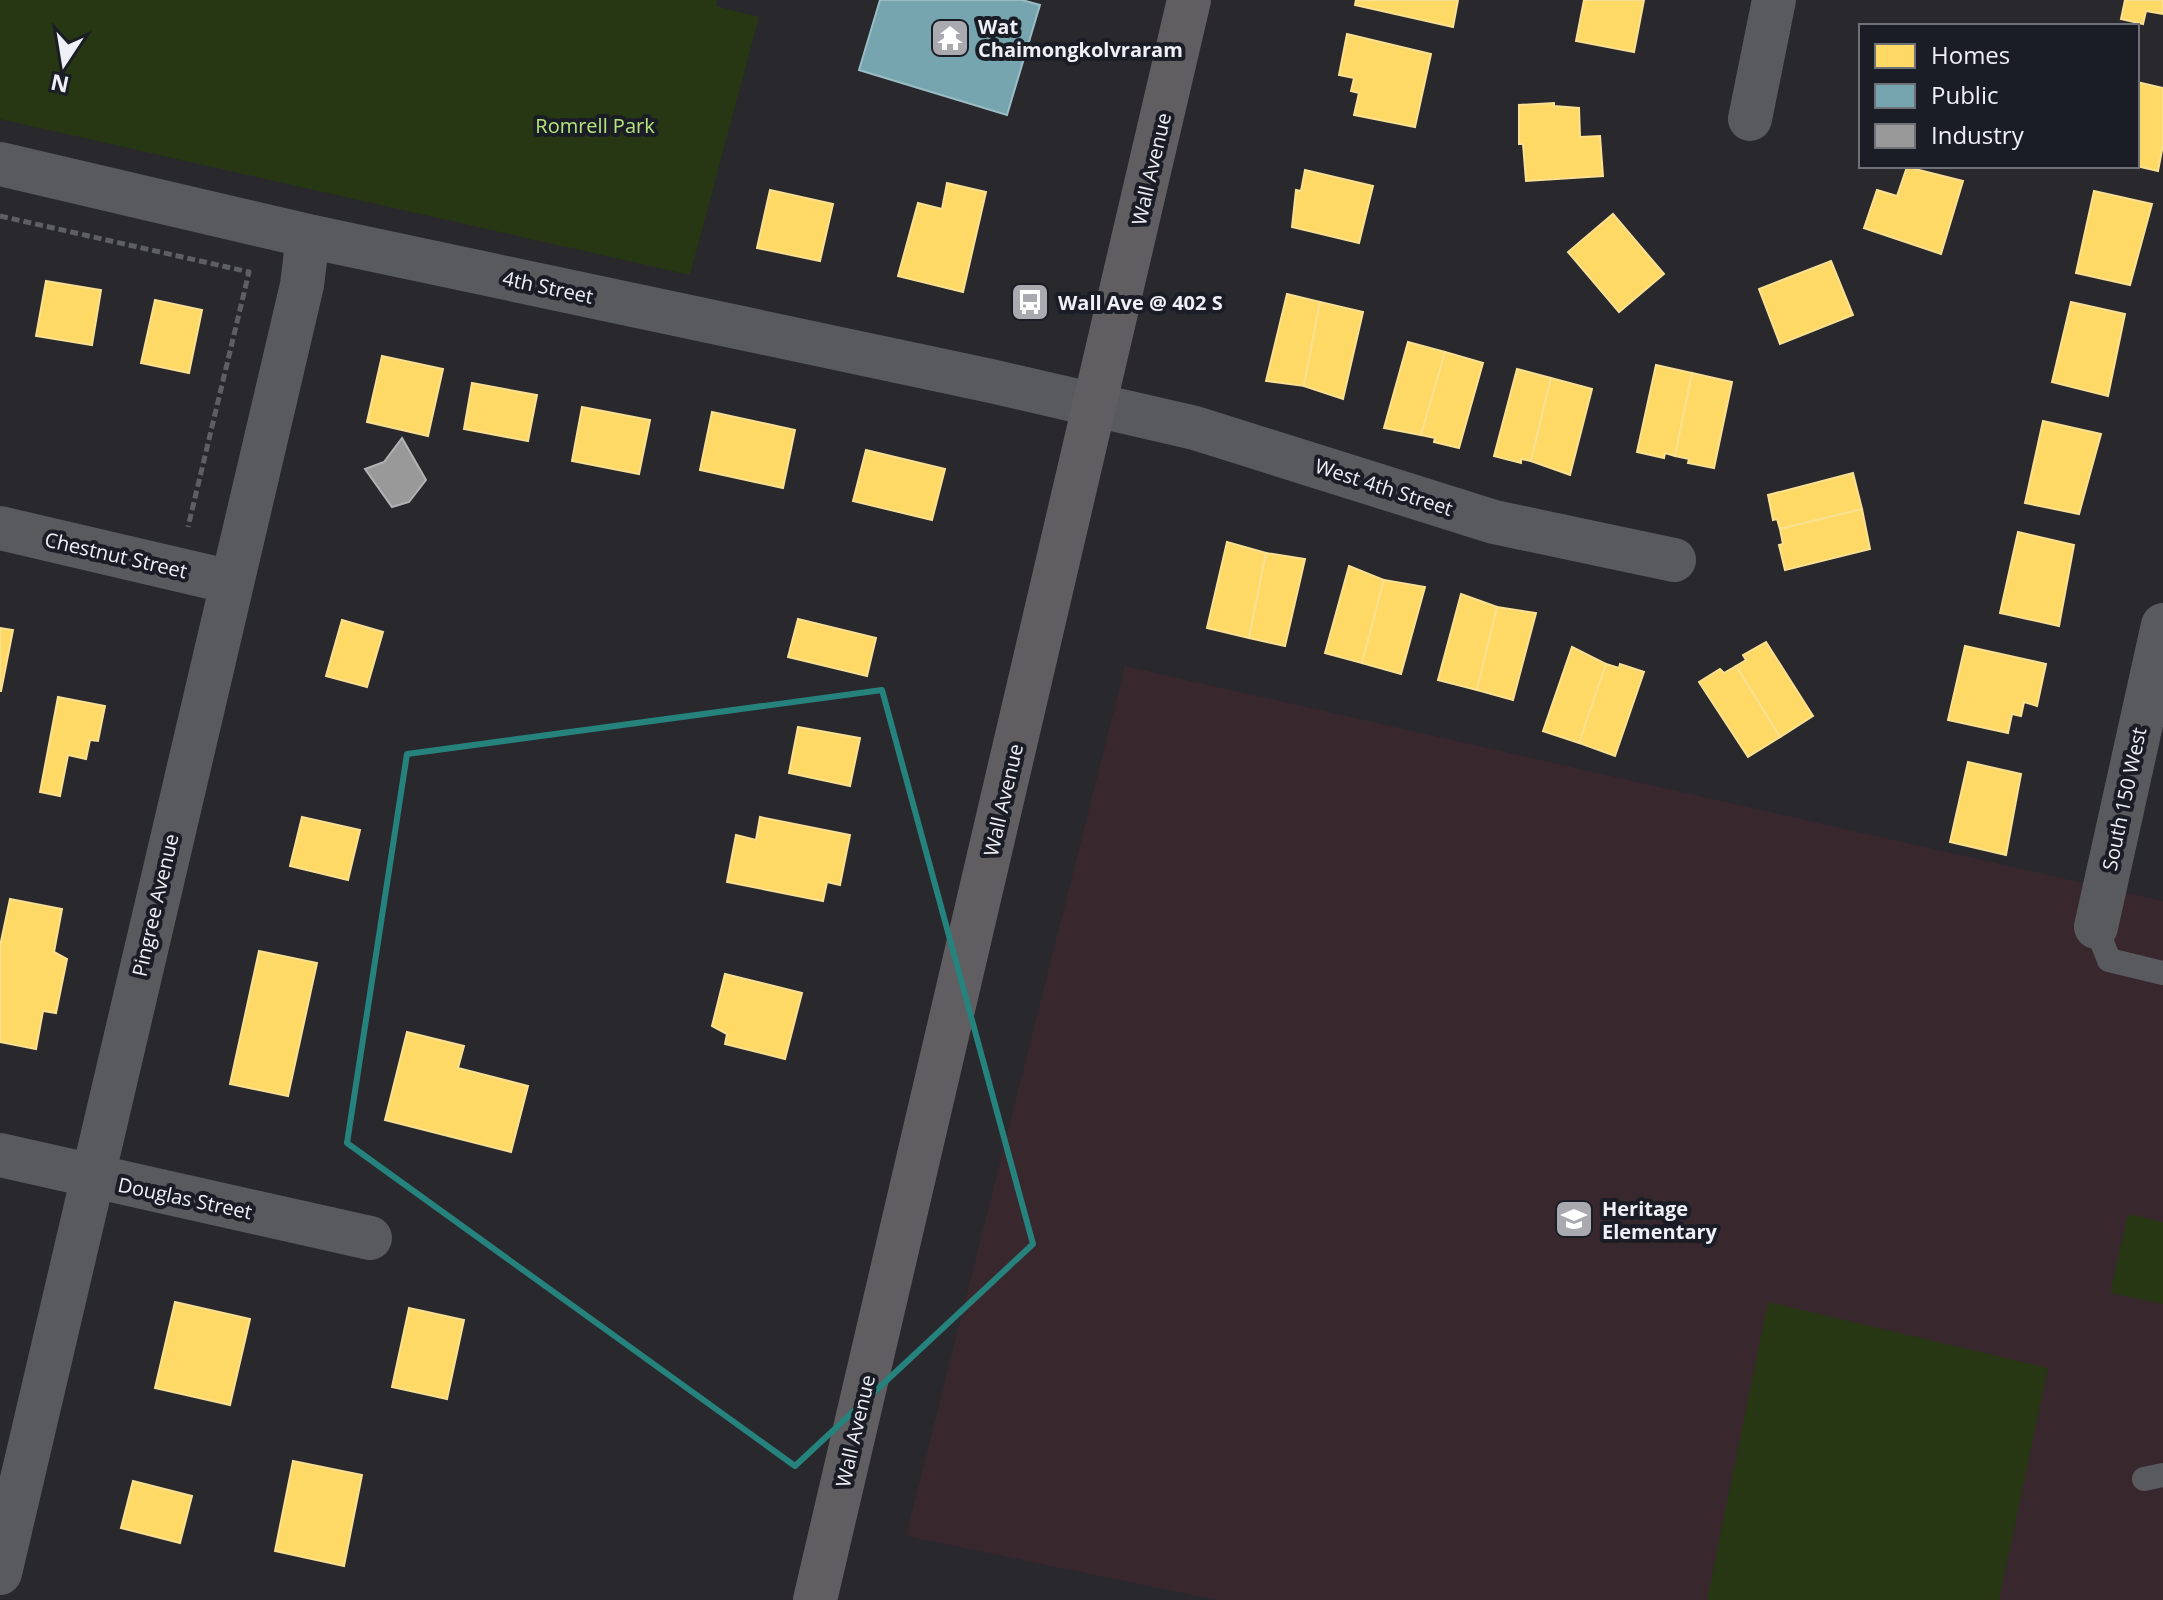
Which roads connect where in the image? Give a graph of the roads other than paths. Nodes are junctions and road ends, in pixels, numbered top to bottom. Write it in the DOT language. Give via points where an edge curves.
graph roads {
  1 [pos="1189,0"];
  2 [pos="1774,0"];
  3 [pos="1750,119"];
  4 [pos="0,164"];
  5 [pos="308,236"];
  6 [pos="1096,405"];
  7 [pos="0,528"];
  8 [pos="1674,560"];
  9 [pos="231,582"];
  10 [pos="2163,625"];
  11 [pos="2096,927"];
  12 [pos="2163,973"];
  13 [pos="0,1155"];
  14 [pos="90,1178"];
  15 [pos="370,1238"];
  16 [pos="0,1573"];
  17 [pos="815,1600"];
  1 -- 6 [label="main road, Wall Avenue"];
  2 -- 3 [label="street"];
  4 -- 5 [label="street, 4th Street"];
  5 -- 6 [label="street, 4th Street"];
  5 -- 9 [label="street, Pingree Avenue" via="302,285"];
  6 -- 8 [label="street, West 4th Street" via="1214,433 1494,522"];
  6 -- 17 [label="main road, Wall Avenue"];
  7 -- 9 [label="street, Chestnut Street"];
  9 -- 14 [label="street, Pingree Avenue"];
  10 -- 11 [label="street, South 150 West"];
  11 -- 12 [label="lane" via="2109,960"];
  13 -- 14 [label="street, Douglas Street"];
  14 -- 15 [label="street, Douglas Street"];
  14 -- 16 [label="street, Pingree Avenue"];
}
